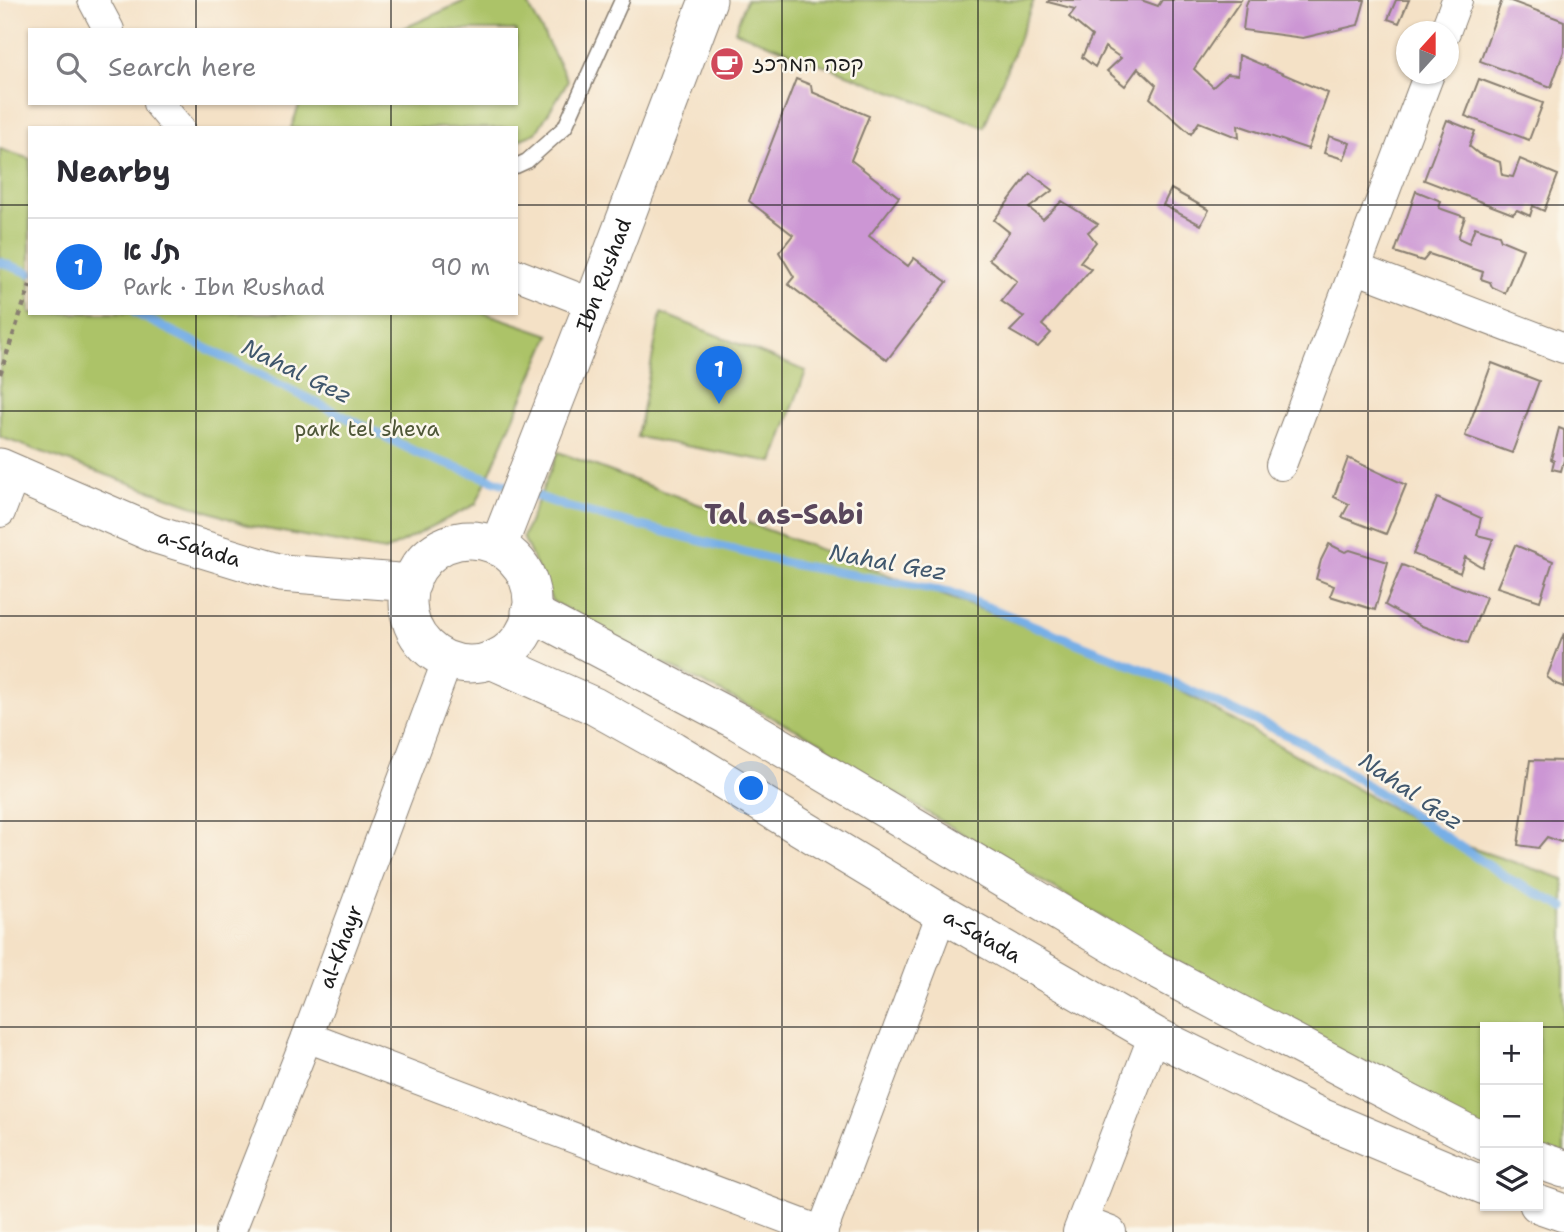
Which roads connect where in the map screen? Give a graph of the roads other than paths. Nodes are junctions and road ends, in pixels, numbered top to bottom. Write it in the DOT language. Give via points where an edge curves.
graph roads {
  1 [pos="93,0"];
  2 [pos="622,0"];
  3 [pos="708,0"];
  4 [pos="1457,0"];
  5 [pos="1449,21"];
  6 [pos="108,28"];
  7 [pos="1425,84"];
  8 [pos="160,105"];
  9 [pos="177,126"];
  10 [pos="518,165"];
  11 [pos="1356,268"];
  12 [pos="518,275"];
  13 [pos="593,304"];
  14 [pos="1564,348"];
  15 [pos="1281,465"];
  16 [pos="7,470"];
  17 [pos="0,512"];
  18 [pos="498,547"];
  19 [pos="412,583"];
  20 [pos="530,612"];
  21 [pos="447,659"];
  22 [pos="491,660"];
  23 [pos="942,914"];
  24 [pos="1154,1035"];
  25 [pos="307,1037"];
  26 [pos="1480,1139"];
  27 [pos="1543,1162"];
  28 [pos="1564,1169"];
  29 [pos="1480,1184"];
  30 [pos="1543,1206"];
  31 [pos="1564,1213"];
  32 [pos="1080,1227"];
  33 [pos="230,1232"];
  34 [pos="822,1232"];
  35 [pos="1111,1232"];
  1 -- 6 [label="street"];
  2 -- 10 [label="lane" via="565,127"];
  3 -- 13 [label="street, Ibn Rushad"];
  4 -- 5 [label="street"];
  7 -- 11 [label="street"];
  8 -- 9 [label="street"];
  11 -- 14 [label="street"];
  11 -- 15 [label="street"];
  12 -- 13 [label="street"];
  13 -- 18 [label="street, Ibn Rushad"];
  16 -- 17 [label="street"];
  16 -- 19 [label="street, a-Sa'ada" via="157,535 281,573"];
  18 -- 19 [label="street" via="464,540 443,546 418,566"];
  18 -- 20 [label="street" via="527,577"];
  19 -- 21 [label="street" via="408,606 414,628 420,640"];
  20 -- 22 [label="street" via="517,643"];
  20 -- 26 [label="street" via="739,722 1149,966"];
  21 -- 22 [label="street" via="459,664"];
  21 -- 25 [label="street, al-Khayr"];
  22 -- 23 [label="street, a-Sa'ada" via="594,706 673,750"];
  23 -- 24 [label="street, a-Sa'ada"];
  23 -- 34 [label="street"];
  24 -- 29 [label="street, a-Sa'ada" via="1321,1117"];
  24 -- 32 [label="street"];
  25 -- 33 [label="street, al-Khayr"];
  25 -- 34 [label="street"];
  27 -- 28 [label="street"];
  30 -- 31 [label="street"];
  32 -- 35 [label="street"];
}
